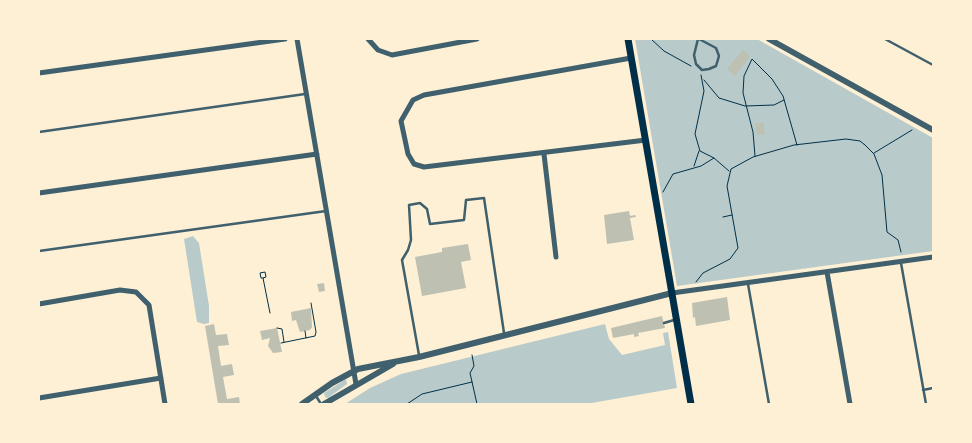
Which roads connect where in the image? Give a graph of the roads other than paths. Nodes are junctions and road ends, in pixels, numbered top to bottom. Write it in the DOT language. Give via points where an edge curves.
graph roads {
  1 [pos="285,39"];
  2 [pos="298,39"];
  3 [pos="368,39"];
  4 [pos="477,39"];
  5 [pos="628,39"];
  6 [pos="698,39"];
  7 [pos="769,39"];
  8 [pos="885,39"];
  9 [pos="632,58"];
  10 [pos="933,65"];
  11 [pos="39,73"];
  12 [pos="307,94"];
  13 [pos="933,130"];
  14 [pos="39,132"];
  15 [pos="646,140"];
  16 [pos="316,154"];
  17 [pos="544,154"];
  18 [pos="39,193"];
  19 [pos="326,211"];
  20 [pos="39,251"];
  21 [pos="933,257"];
  22 [pos="556,258"];
  23 [pos="901,261"];
  24 [pos="827,272"];
  25 [pos="748,282"];
  26 [pos="672,294"];
  27 [pos="39,304"];
  28 [pos="677,320"];
  29 [pos="664,323"];
  30 [pos="504,335"];
  31 [pos="419,356"];
  32 [pos="398,362"];
  33 [pos="354,371"];
  34 [pos="161,378"];
  35 [pos="356,384"];
  36 [pos="933,388"];
  37 [pos="923,390"];
  38 [pos="315,395"];
  39 [pos="39,398"];
  40 [pos="166,404"];
  41 [pos="302,404"];
  42 [pos="323,404"];
  43 [pos="691,404"];
  44 [pos="769,404"];
  45 [pos="850,404"];
  46 [pos="926,404"];
  1 -- 11 [label="street"];
  2 -- 12 [label="street"];
  3 -- 4 [label="street" via="378,50 392,55"];
  5 -- 9 [label="main road"];
  6 -- 6 [label="lane" via="694,56 696,64 702,70 710,70 716,66 719,56 716,48"];
  7 -- 13 [label="street"];
  8 -- 10 [label="lane"];
  9 -- 15 [label="main road"];
  9 -- 17 [label="street" via="424,95 413,100 401,122 408,154 414,164 424,167"];
  12 -- 14 [label="lane"];
  12 -- 16 [label="street"];
  15 -- 17 [label="street"];
  15 -- 26 [label="main road"];
  16 -- 18 [label="street"];
  16 -- 19 [label="street"];
  17 -- 22 [label="street"];
  19 -- 20 [label="lane"];
  19 -- 33 [label="street"];
  21 -- 23 [label="street"];
  23 -- 24 [label="street"];
  23 -- 37 [label="lane"];
  24 -- 25 [label="street"];
  24 -- 45 [label="street"];
  25 -- 26 [label="street"];
  25 -- 44 [label="lane"];
  26 -- 28 [label="main road"];
  26 -- 30 [label="street"];
  27 -- 34 [label="street" via="128,290 136,292 149,306"];
  28 -- 29 [label="lane"];
  28 -- 43 [label="main road"];
  30 -- 31 [label="street"];
  30 -- 31 [label="lane" via="484,198 466,200 464,220 430,224 426,208 420,203 409,205 411,240 402,260"];
  31 -- 32 [label="street"];
  32 -- 33 [label="street"];
  32 -- 35 [label="street"];
  33 -- 35 [label="street"];
  33 -- 38 [label="street"];
  34 -- 39 [label="street"];
  34 -- 40 [label="street"];
  35 -- 42 [label="street"];
  36 -- 37 [label="lane"];
  37 -- 46 [label="lane"];
  38 -- 41 [label="street"];
  38 -- 42 [label="lane"];
}
